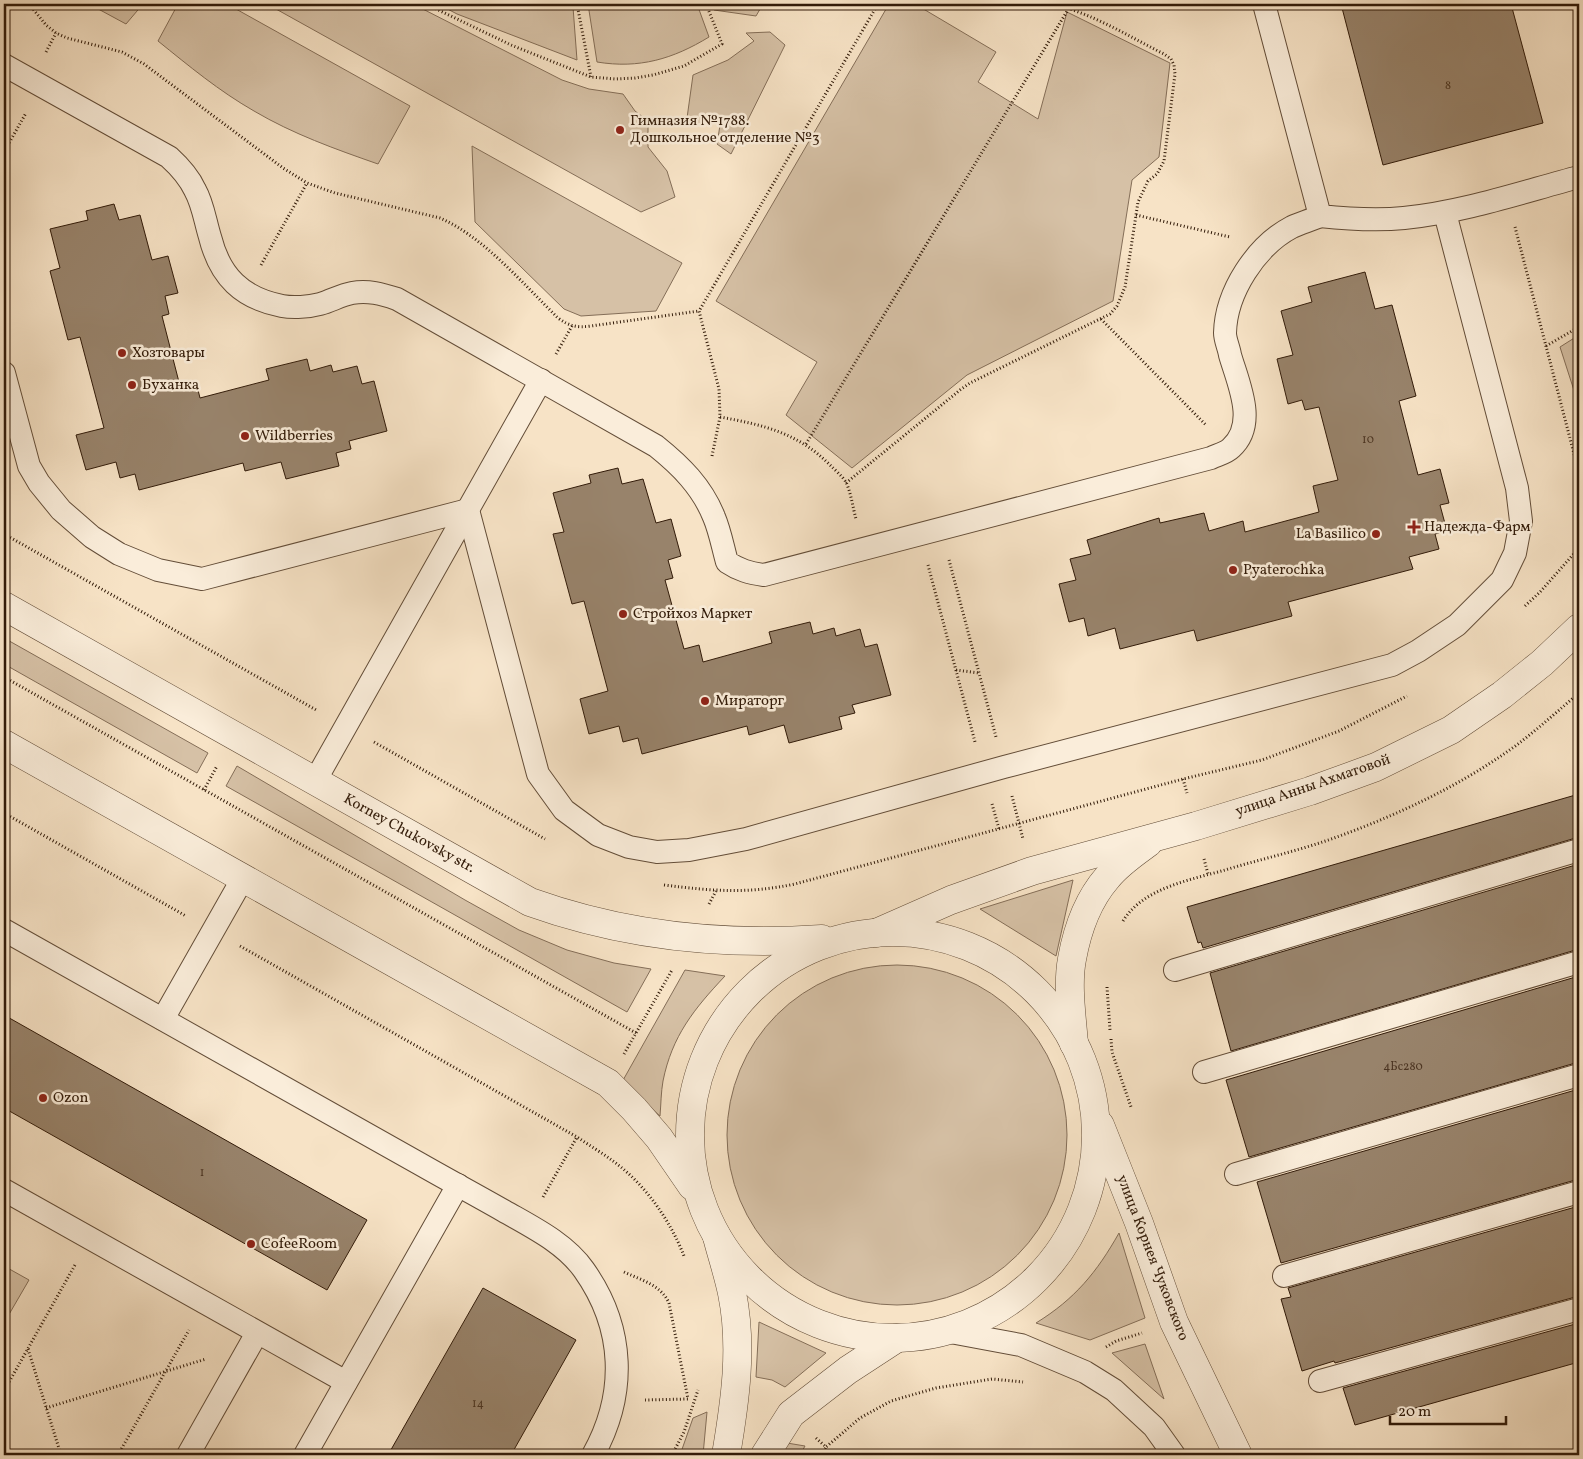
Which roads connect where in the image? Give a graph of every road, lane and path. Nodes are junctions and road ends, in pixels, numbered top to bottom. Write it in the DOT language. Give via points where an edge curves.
graph roads {
  1 [pos="29,4"];
  2 [pos="426,4"];
  3 [pos="577,4"];
  4 [pos="706,4"];
  5 [pos="878,4"];
  6 [pos="1052,4"];
  7 [pos="1264,4"];
  8 [pos="1069,8"];
  9 [pos="4,64"];
  10 [pos="591,77"];
  11 [pos="30,105"];
  12 [pos="4,152"];
  13 [pos="1579,177"];
  14 [pos="307,183"];
  15 [pos="1507,196"];
  16 [pos="1445,213"];
  17 [pos="1136,215"];
  18 [pos="1320,216"];
  19 [pos="1266,246"];
  20 [pos="245,293"];
  21 [pos="699,310"];
  22 [pos="1100,319"];
  23 [pos="1579,327"];
  24 [pos="1546,346"];
  25 [pos="4,373"];
  26 [pos="541,380"];
  27 [pos="720,417"];
  28 [pos="806,444"];
  29 [pos="1230,449"];
  30 [pos="1579,474"];
  31 [pos="846,482"];
  32 [pos="701,492"];
  33 [pos="468,510"];
  34 [pos="930,532"];
  35 [pos="864,550"];
  36 [pos="4,606"];
  37 [pos="1579,628"];
  38 [pos="956,670"];
  39 [pos="979,673"];
  40 [pos="4,677"];
  41 [pos="1579,694"];
  42 [pos="4,744"];
  43 [pos="218,765"];
  44 [pos="994,770"];
  45 [pos="315,781"];
  46 [pos="204,790"];
  47 [pos="4,813"];
  48 [pos="1019,824"];
  49 [pos="999,829"];
  50 [pos="1157,836"];
  51 [pos="1579,850"];
  52 [pos="1203,854"];
  53 [pos="1208,874"];
  54 [pos="243,878"];
  55 [pos="716,891"];
  56 [pos="707,907"];
  57 [pos="1119,927"];
  58 [pos="4,930"];
  59 [pos="213,931"];
  60 [pos="864,935"];
  61 [pos="1579,962"];
  62 [pos="672,969"];
  63 [pos="1175,970"];
  64 [pos="1106,982"];
  65 [pos="163,1019"];
  66 [pos="636,1033"];
  67 [pos="1074,1044"];
  68 [pos="620,1061"];
  69 [pos="1204,1072"];
  70 [pos="1579,1075"];
  71 [pos="1131,1108"];
  72 [pos="1095,1113"];
  73 [pos="578,1137"];
  74 [pos="1236,1174"];
  75 [pos="458,1185"];
  76 [pos="4,1190"];
  77 [pos="1579,1192"];
  78 [pos="698,1193"];
  79 [pos="528,1225"];
  80 [pos="717,1237"];
  81 [pos="90,1238"];
  82 [pos="687,1263"];
  83 [pos="616,1268"];
  84 [pos="1284,1276"];
  85 [pos="204,1303"];
  86 [pos="1579,1309"];
  87 [pos="944,1331"];
  88 [pos="1145,1333"];
  89 [pos="897,1338"];
  90 [pos="253,1339"];
  91 [pos="28,1349"];
  92 [pos="1102,1350"];
  93 [pos="165,1372"];
  94 [pos="1320,1381"];
  95 [pos="346,1382"];
  96 [pos="700,1382"];
  97 [pos="1026,1382"];
  98 [pos="698,1390"];
  99 [pos="4,1391"];
  100 [pos="706,1391"];
  101 [pos="688,1399"];
  102 [pos="695,1399"];
  103 [pos="615,1401"];
  104 [pos="46,1408"];
  105 [pos="812,1434"];
  106 [pos="826,1447"];
  107 [pos="61,1455"];
  108 [pos="118,1455"];
  109 [pos="188,1455"];
  110 [pos="305,1455"];
  111 [pos="593,1455"];
  112 [pos="672,1455"];
  113 [pos="726,1455"];
  114 [pos="765,1455"];
  115 [pos="822,1455"];
  116 [pos="1174,1455"];
  117 [pos="1238,1455"];
  1 -- 14 [label="path" via="56,33 137,59"];
  2 -- 10 [label="path"];
  3 -- 10 [label="path"];
  4 -- 10 [label="path" via="722,44 684,66 653,75"];
  5 -- 21 [label="path"];
  6 -- 8 [label="path"];
  7 -- 18 [label="lane"];
  8 -- 17 [label="path" via="1164,54 1174,65 1164,161 1142,191"];
  8 -- 28 [label="path"];
  9 -- 20 [label="lane" via="169,157 183,170 196,191 216,256 226,273"];
  11 -- 12 [label="path"];
  13 -- 15 [label="lane"];
  14 -- 20 [label="path"];
  14 -- 21 [label="path" via="454,224 478,240 558,318 572,326"];
  15 -- 16 [label="lane"];
  15 -- 24 [label="path"];
  16 -- 18 [label="lane" via="1382,220"];
  16 -- 44 [label="lane" via="1518,488 1521,521 1515,553 1502,580 1457,625 1392,665"];
  17 -- 19 [label="path"];
  17 -- 22 [label="path" via="1122,297 1110,314"];
  18 -- 19 [label="lane" via="1291,228"];
  19 -- 29 [label="lane" via="1247,268 1230,305 1225,334 1245,410 1240,437"];
  20 -- 26 [label="lane" via="285,307 303,307 351,293 378,293 397,299"];
  21 -- 27 [label="path" via="719,389"];
  22 -- 29 [label="path"];
  22 -- 31 [label="path" via="970,383"];
  23 -- 24 [label="path"];
  24 -- 30 [label="path"];
  25 -- 33 [label="lane" via="29,466 39,483 61,510 92,537 119,554 158,570 202,579"];
  26 -- 32 [label="lane" via="656,446 689,475"];
  26 -- 33 [label="lane"];
  27 -- 28 [label="path" via="776,429"];
  27 -- 32 [label="path"];
  28 -- 31 [label="path"];
  29 -- 34 [label="lane" via="1211,458"];
  31 -- 35 [label="path"];
  32 -- 35 [label="lane" via="715,518 727,562 736,569 764,575"];
  33 -- 44 [label="lane" via="538,774 564,810 598,836 629,847 657,852 689,850 746,839"];
  33 -- 45 [label="lane"];
  34 -- 35 [label="lane"];
  34 -- 38 [label="path"];
  34 -- 39 [label="path"];
  36 -- 45 [label="street, Korney Chukovsky str."];
  37 -- 50 [label="street, улица Анны Ахматовой" via="1502,695 1451,730 1413,750 1310,791"];
  38 -- 39 [label="path"];
  38 -- 44 [label="path"];
  39 -- 44 [label="path"];
  40 -- 46 [label="path"];
  41 -- 53 [label="path" via="1518,744 1416,805 1332,839"];
  42 -- 54 [label="street"];
  43 -- 46 [label="path"];
  44 -- 48 [label="path"];
  44 -- 49 [label="path"];
  45 -- 60 [label="street, Korney Chukovsky str." via="530,902 561,913 629,930 690,939 781,942"];
  46 -- 66 [label="path"];
  47 -- 59 [label="path"];
  50 -- 60 [label="street, улица Анны Ахматовой" via="1032,871"];
  50 -- 67 [label="street, улица Анны Ахматовой" via="1107,878 1092,898 1082,920 1072,959"];
  51 -- 63 [label="lane"];
  52 -- 53 [label="path"];
  53 -- 57 [label="path" via="1167,887 1140,901 1127,913"];
  54 -- 59 [label="lane"];
  54 -- 78 [label="street" via="608,1083 659,1138"];
  55 -- 56 [label="path"];
  58 -- 65 [label="lane"];
  59 -- 65 [label="lane"];
  59 -- 73 [label="path"];
  60 -- 67 [label="street, улица Корнея Чуковского" via="900,932 924,935 948,940 992,958 1012,971 1047,1004"];
  60 -- 78 [label="street, улица Корнея Чуковского" via="828,942 785,963 748,993 718,1031 699,1075 690,1122 692,1170"];
  61 -- 69 [label="lane"];
  62 -- 66 [label="path"];
  64 -- 71 [label="path" via="1112,1052"];
  65 -- 75 [label="lane"];
  66 -- 68 [label="path"];
  67 -- 72 [label="street, улица Корнея Чуковского" via="1084,1066"];
  70 -- 74 [label="lane"];
  72 -- 87 [label="street, улица Корнея Чуковского" via="1096,1137 1090,1184 1076,1222 1060,1250 1046,1269 1010,1301 989,1314"];
  72 -- 117 [label="street, улица Корнея Чуковского" via="1140,1223 1174,1322"];
  73 -- 79 [label="path"];
  73 -- 82 [label="path" via="615,1162 634,1180 659,1209"];
  75 -- 79 [label="lane"];
  75 -- 95 [label="lane"];
  76 -- 81 [label="lane"];
  77 -- 84 [label="lane"];
  78 -- 80 [label="street, улица Корнея Чуковского"];
  79 -- 103 [label="lane" via="558,1244 583,1268 603,1301 614,1334 618,1364"];
  80 -- 89 [label="street, улица Корнея Чуковского" via="746,1275 763,1292 790,1310 826,1327 873,1337"];
  80 -- 113 [label="street" via="732,1294 736,1326 736,1392"];
  81 -- 85 [label="lane"];
  81 -- 91 [label="path"];
  83 -- 101 [label="path" via="657,1288 666,1296"];
  85 -- 90 [label="lane"];
  85 -- 93 [label="path"];
  86 -- 94 [label="lane"];
  87 -- 89 [label="street, улица Корнея Чуковского"];
  87 -- 116 [label="lane" via="1021,1345 1086,1372 1114,1390 1154,1427"];
  88 -- 92 [label="path" via="1116,1341"];
  89 -- 114 [label="street" via="848,1370 792,1414"];
  90 -- 93 [label="path"];
  90 -- 95 [label="lane"];
  90 -- 109 [label="lane"];
  91 -- 99 [label="path"];
  91 -- 104 [label="path"];
  93 -- 104 [label="path"];
  93 -- 108 [label="path"];
  95 -- 110 [label="lane"];
  96 -- 98 [label="path"];
  97 -- 106 [label="path" via="992,1379 936,1388 891,1401 860,1418"];
  98 -- 100 [label="path"];
  98 -- 102 [label="path"];
  101 -- 102 [label="path"];
  101 -- 103 [label="path"];
  102 -- 112 [label="path"];
  103 -- 111 [label="lane"];
  104 -- 107 [label="path"];
  105 -- 106 [label="path"];
  106 -- 115 [label="path"];
}
